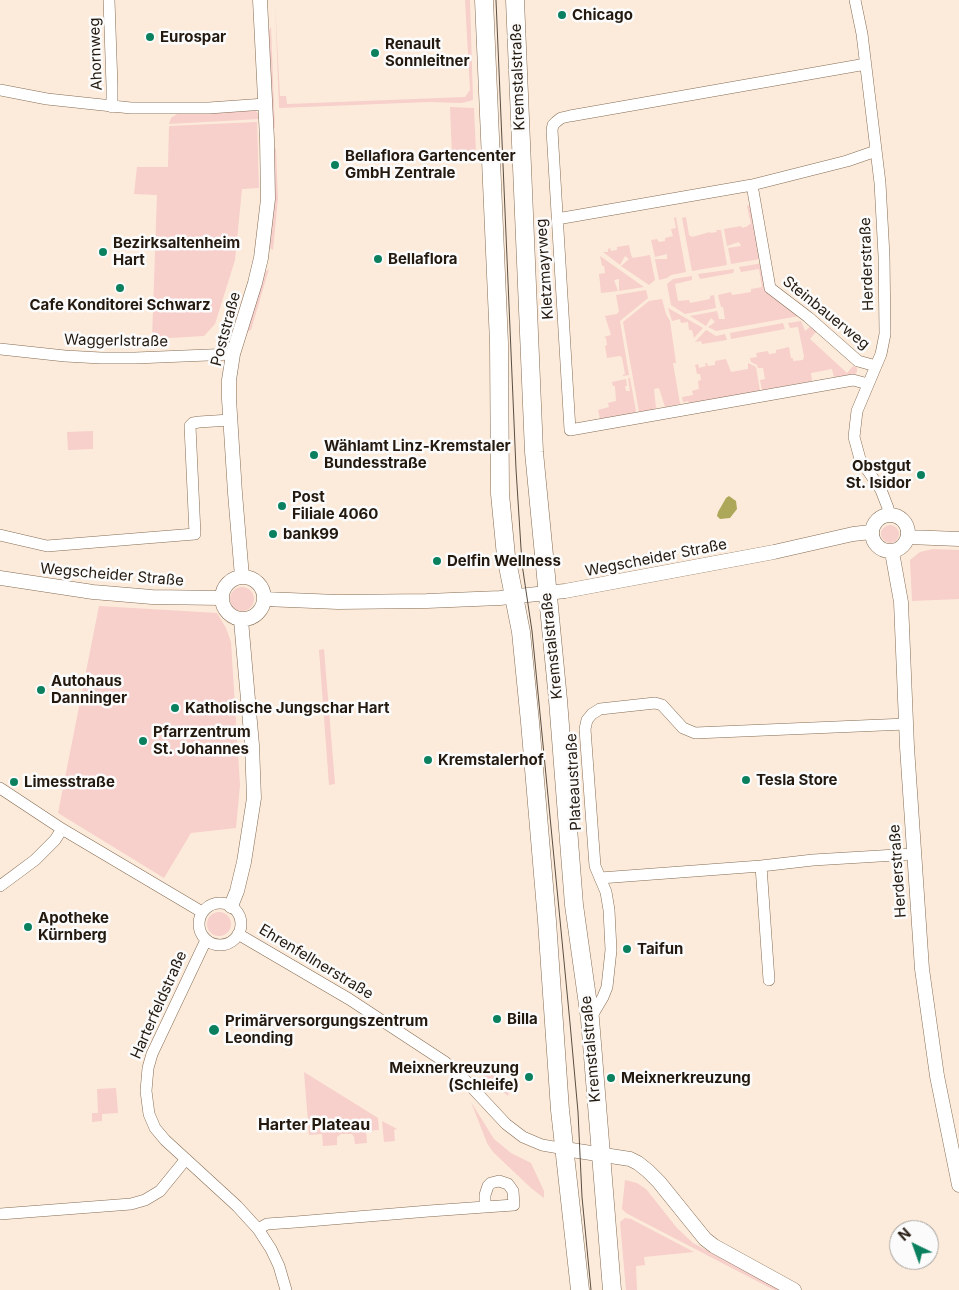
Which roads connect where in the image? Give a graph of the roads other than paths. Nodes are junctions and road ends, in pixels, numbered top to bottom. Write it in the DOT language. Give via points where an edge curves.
graph roads {
  1 [pos="109,0"];
  2 [pos="260,0"];
  3 [pos="484,0"];
  4 [pos="515,0"];
  5 [pos="855,0"];
  6 [pos="866,64"];
  7 [pos="0,90"];
  8 [pos="265,104"];
  9 [pos="112,107"];
  10 [pos="876,152"];
  11 [pos="752,185"];
  12 [pos="557,219"];
  13 [pos="0,349"];
  14 [pos="233,354"];
  15 [pos="876,366"];
  16 [pos="868,384"];
  17 [pos="230,420"];
  18 [pos="888,515"];
  19 [pos="871,532"];
  20 [pos="0,535"];
  21 [pos="908,537"];
  22 [pos="959,539"];
  23 [pos="892,552"];
  24 [pos="242,577"];
  25 [pos="0,578"];
  26 [pos="547,593"];
  27 [pos="514,596"];
  28 [pos="222,598"];
  29 [pos="264,599"];
  30 [pos="242,620"];
  31 [pos="906,724"];
  32 [pos="0,788"];
  33 [pos="62,829"];
  34 [pos="913,854"];
  35 [pos="761,866"];
  36 [pos="600,878"];
  37 [pos="0,886"];
  38 [pos="231,906"];
  39 [pos="202,912"];
  40 [pos="238,934"];
  41 [pos="206,940"];
  42 [pos="769,980"];
  43 [pos="590,1019"];
  44 [pos="565,1149"];
  45 [pos="600,1155"];
  46 [pos="186,1159"];
  47 [pos="959,1184"];
  48 [pos="486,1207"];
  49 [pos="0,1214"];
  50 [pos="258,1229"];
  51 [pos="286,1290"];
  52 [pos="580,1290"];
  53 [pos="612,1290"];
  54 [pos="794,1290"];
  1 -- 9 [label="street, Ahornweg"];
  2 -- 8 [label="street, Poststraße"];
  3 -- 27 [label="main road, Kremstalstraße" via="499,342 500,494"];
  4 -- 26 [label="main road, Kremstalstraße" via="534,452"];
  5 -- 6 [label="street, Herderstraße"];
  6 -- 10 [label="street, Herderstraße"];
  6 -- 12 [label="street, Kletzmayrweg" via="561,118 552,130"];
  7 -- 9 [label="street"];
  8 -- 9 [label="street" via="165,109"];
  8 -- 14 [label="street, Poststraße" via="268,185 265,229 255,283"];
  10 -- 11 [label="street"];
  10 -- 15 [label="street, Herderstraße" via="884,256 885,334"];
  11 -- 12 [label="street"];
  11 -- 15 [label="street, Steinbauerweg" via="770,288 858,361"];
  12 -- 16 [label="street, Kletzmayrweg" via="570,430 853,380"];
  13 -- 14 [label="street, Waggerlstraße" via="101,358"];
  14 -- 17 [label="street, Poststraße" via="229,380"];
  15 -- 16 [label="street, Herderstraße"];
  16 -- 18 [label="street, Herderstraße" via="857,411 854,437 860,459 881,490"];
  17 -- 20 [label="street" via="192,423 190,426 195,534 47,546"];
  17 -- 24 [label="street, Poststraße"];
  18 -- 19 [label="street" via="877,520"];
  18 -- 21 [label="street" via="905,522"];
  19 -- 23 [label="street" via="875,545"];
  19 -- 26 [label="street, Wegscheider Straße"];
  21 -- 22 [label="street"];
  21 -- 23 [label="street" via="903,546"];
  23 -- 31 [label="street, Herderstraße" via="901,602"];
  24 -- 28 [label="street" via="228,583"];
  24 -- 29 [label="street" via="257,582"];
  25 -- 28 [label="street, Wegscheider Straße" via="93,592"];
  26 -- 27 [label="street, Wegscheider Straße"];
  26 -- 43 [label="main road, Kremstalstraße" via="574,905"];
  27 -- 29 [label="street, Wegscheider Straße" via="380,602"];
  27 -- 44 [label="main road, Kremstalstraße" via="529,713"];
  28 -- 30 [label="street" via="225,610"];
  29 -- 30 [label="street" via="258,613"];
  30 -- 38 [label="street" via="254,798 244,862"];
  31 -- 34 [label="street, Herderstraße"];
  31 -- 36 [label="street, Plateaustraße" via="695,733 683,728 662,705 600,710 592,714 585,729 595,866"];
  32 -- 33 [label="street"];
  33 -- 37 [label="street" via="35,860"];
  33 -- 39 [label="street"];
  34 -- 35 [label="street"];
  34 -- 47 [label="street, Herderstraße" via="925,1002"];
  35 -- 36 [label="street"];
  35 -- 42 [label="street"];
  36 -- 43 [label="street, Plateaustraße" via="609,910 612,950 603,997"];
  38 -- 39 [label="street" via="216,903"];
  38 -- 40 [label="street, Ehrenfellnerstraße" via="240,921"];
  39 -- 41 [label="street" via="199,927"];
  40 -- 41 [label="street, Ehrenfellnerstraße" via="221,945"];
  40 -- 44 [label="street, Ehrenfellnerstraße" via="349,999 445,1062 523,1137"];
  41 -- 46 [label="street, Harterfeldstraße" via="148,1068 147,1100 155,1128"];
  43 -- 45 [label="main road, Kremstalstraße"];
  44 -- 45 [label="street, Ehrenfellnerstraße"];
  44 -- 52 [label="main road"];
  45 -- 53 [label="main road, Kremstalstraße"];
  45 -- 54 [label="street, Ehrenfellnerstraße" via="638,1163 659,1182 705,1239"];
  46 -- 49 [label="street" via="160,1191 145,1200 131,1204"];
  46 -- 50 [label="street, Harterfeldstraße"];
  48 -- 50 [label="street" via="267,1224"];
  50 -- 51 [label="street, Harterfeldstraße" via="279,1266"];
}
